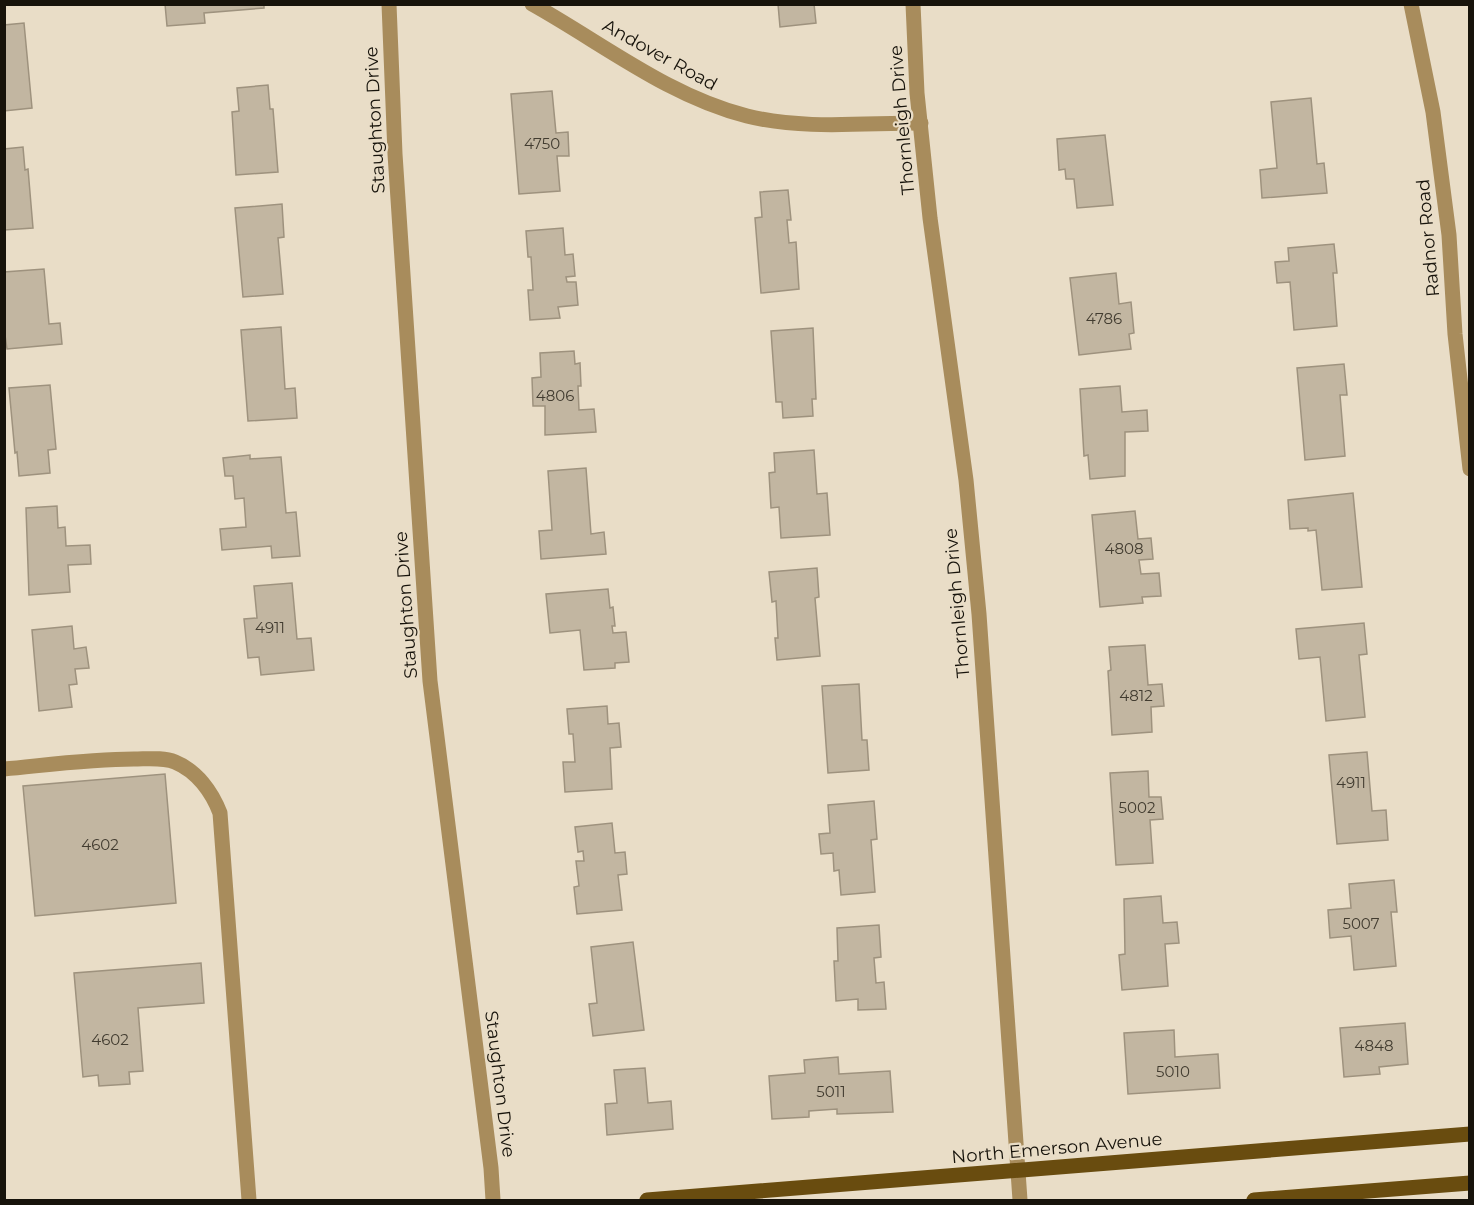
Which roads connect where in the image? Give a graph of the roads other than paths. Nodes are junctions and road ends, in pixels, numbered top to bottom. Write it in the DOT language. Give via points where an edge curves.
graph roads {
  1 [pos="389,4"];
  2 [pos="532,4"];
  3 [pos="913,4"];
  4 [pos="1412,4"];
  5 [pos="921,123"];
  6 [pos="1470,469"];
  7 [pos="4,769"];
  8 [pos="1470,1134"];
  9 [pos="1018,1171"];
  10 [pos="1470,1183"];
  11 [pos="249,1200"];
  12 [pos="493,1200"];
  13 [pos="647,1200"];
  14 [pos="1020,1200"];
  15 [pos="1254,1200"];
  1 -- 12 [label="street, Staughton Drive" via="395,154 430,681"];
  2 -- 5 [label="street, Andover Road" via="664,83 700,101 747,116 787,123"];
  3 -- 5 [label="street, Thornleigh Drive"];
  4 -- 6 [label="street, Radnor Road" via="1449,235"];
  5 -- 9 [label="street, Thornleigh Drive" via="979,614"];
  7 -- 11 [label="street" via="116,759 165,760 185,767 199,778 216,802 220,813"];
  8 -- 9 [label="main road, North Emerson Avenue"];
  9 -- 13 [label="main road, North Emerson Avenue"];
  9 -- 14 [label="street, Thornleigh Drive"];
  10 -- 15 [label="main road"];
}
